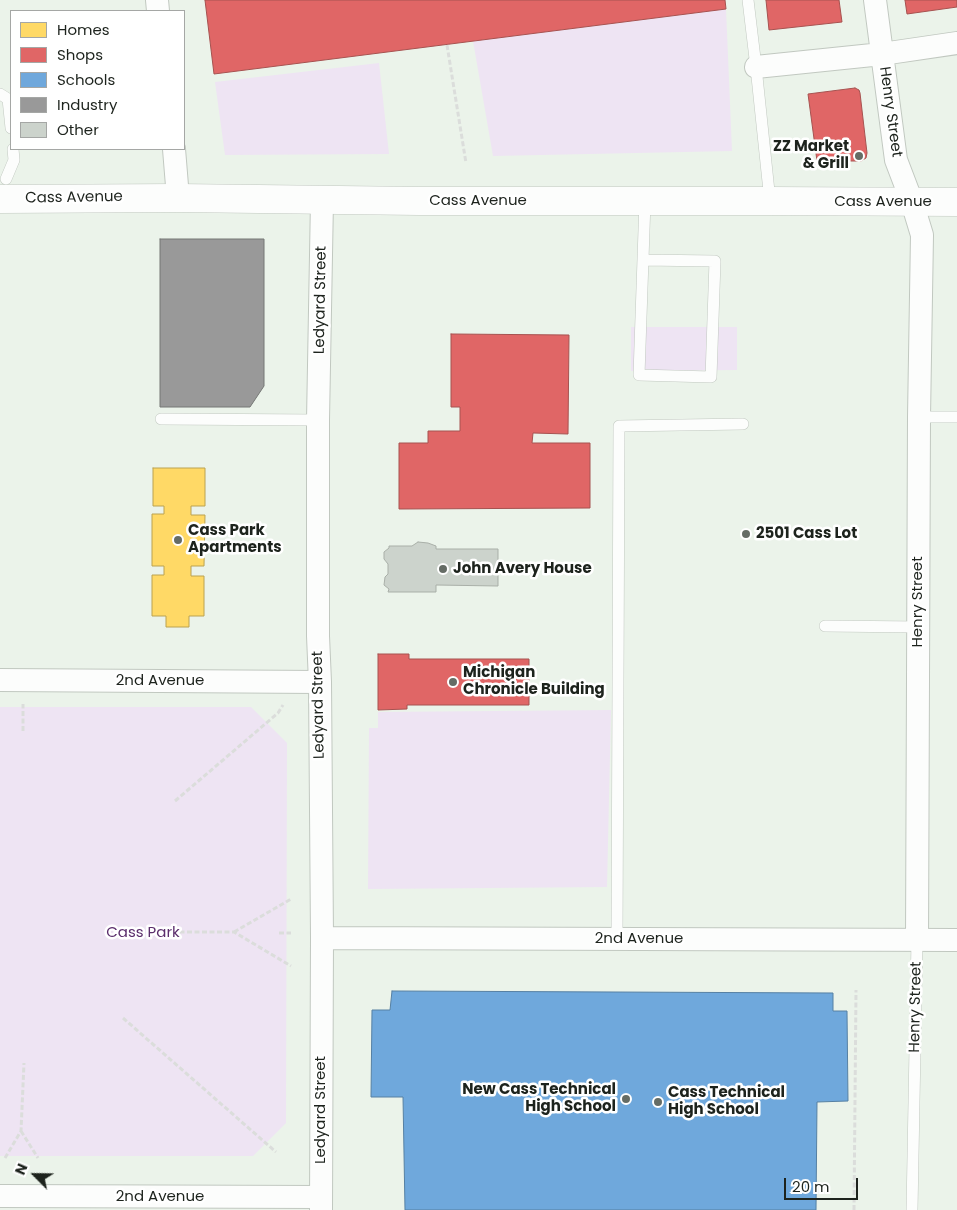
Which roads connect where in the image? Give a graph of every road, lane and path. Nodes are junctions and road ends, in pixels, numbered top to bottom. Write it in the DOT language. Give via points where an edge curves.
graph roads {
  1 [pos="748,0"];
  2 [pos="875,0"];
  3 [pos="957,43"];
  4 [pos="448,45"];
  5 [pos="882,54"];
  6 [pos="756,66"];
  7 [pos="0,94"];
  8 [pos="10,118"];
  9 [pos="13,150"];
  10 [pos="174,150"];
  11 [pos="466,163"];
  12 [pos="4,187"];
  13 [pos="178,198"];
  14 [pos="322,200"];
  15 [pos="646,201"];
  16 [pos="770,201"];
  17 [pos="912,202"];
  18 [pos="957,202"];
  19 [pos="643,260"];
  20 [pos="919,417"];
  21 [pos="957,417"];
  22 [pos="160,419"];
  23 [pos="318,420"];
  24 [pos="743,424"];
  25 [pos="825,626"];
  26 [pos="918,627"];
  27 [pos="0,680"];
  28 [pos="320,682"];
  29 [pos="23,704"];
  30 [pos="283,705"];
  31 [pos="23,731"];
  32 [pos="175,801"];
  33 [pos="291,899"];
  34 [pos="157,932"];
  35 [pos="234,932"];
  36 [pos="279,933"];
  37 [pos="291,933"];
  38 [pos="322,938"];
  39 [pos="617,939"];
  40 [pos="917,940"];
  41 [pos="957,940"];
  42 [pos="291,966"];
  43 [pos="856,990"];
  44 [pos="123,1018"];
  45 [pos="24,1063"];
  46 [pos="21,1131"];
  47 [pos="276,1152"];
  48 [pos="5,1158"];
  49 [pos="38,1158"];
  50 [pos="0,1196"];
  51 [pos="321,1203"];
  52 [pos="854,1210"];
  53 [pos="912,1210"];
  1 -- 6 [label="lane"];
  2 -- 5 [label="street, Henry Street"];
  3 -- 5 [label="street"];
  4 -- 11 [label="path"];
  5 -- 6 [label="street"];
  5 -- 17 [label="street, Henry Street" via="896,160"];
  6 -- 16 [label="lane"];
  7 -- 8 [label="lane" via="8,99"];
  9 -- 12 [label="lane" via="14,160"];
  10 -- 13 [label="street"];
  12 -- 13 [label="street, Cass Avenue"];
  13 -- 14 [label="street, Cass Avenue"];
  14 -- 15 [label="street, Cass Avenue"];
  14 -- 23 [label="street, Ledyard Street"];
  15 -- 16 [label="street, Cass Avenue"];
  15 -- 19 [label="lane"];
  16 -- 17 [label="street, Cass Avenue"];
  17 -- 18 [label="street, Cass Avenue"];
  17 -- 20 [label="street, Henry Street" via="922,235"];
  19 -- 19 [label="lane" via="639,375 711,377 715,261"];
  20 -- 21 [label="lane"];
  20 -- 26 [label="street, Henry Street"];
  22 -- 23 [label="lane"];
  23 -- 28 [label="street, Ledyard Street"];
  24 -- 39 [label="lane" via="619,426"];
  25 -- 26 [label="lane"];
  26 -- 40 [label="street, Henry Street"];
  27 -- 28 [label="street, 2nd Avenue"];
  28 -- 38 [label="street, Ledyard Street"];
  29 -- 31 [label="path"];
  30 -- 32 [label="path" via="278,713"];
  33 -- 35 [label="path"];
  34 -- 35 [label="path"];
  35 -- 42 [label="path"];
  36 -- 37 [label="path"];
  38 -- 39 [label="street, 2nd Avenue"];
  38 -- 51 [label="street, Ledyard Street"];
  39 -- 40 [label="street, 2nd Avenue"];
  40 -- 41 [label="street, 2nd Avenue"];
  40 -- 53 [label="lane, Henry Street"];
  43 -- 52 [label="path"];
  44 -- 47 [label="path"];
  45 -- 46 [label="path"];
  46 -- 48 [label="path"];
  46 -- 49 [label="path"];
  50 -- 51 [label="street, 2nd Avenue"];
}
